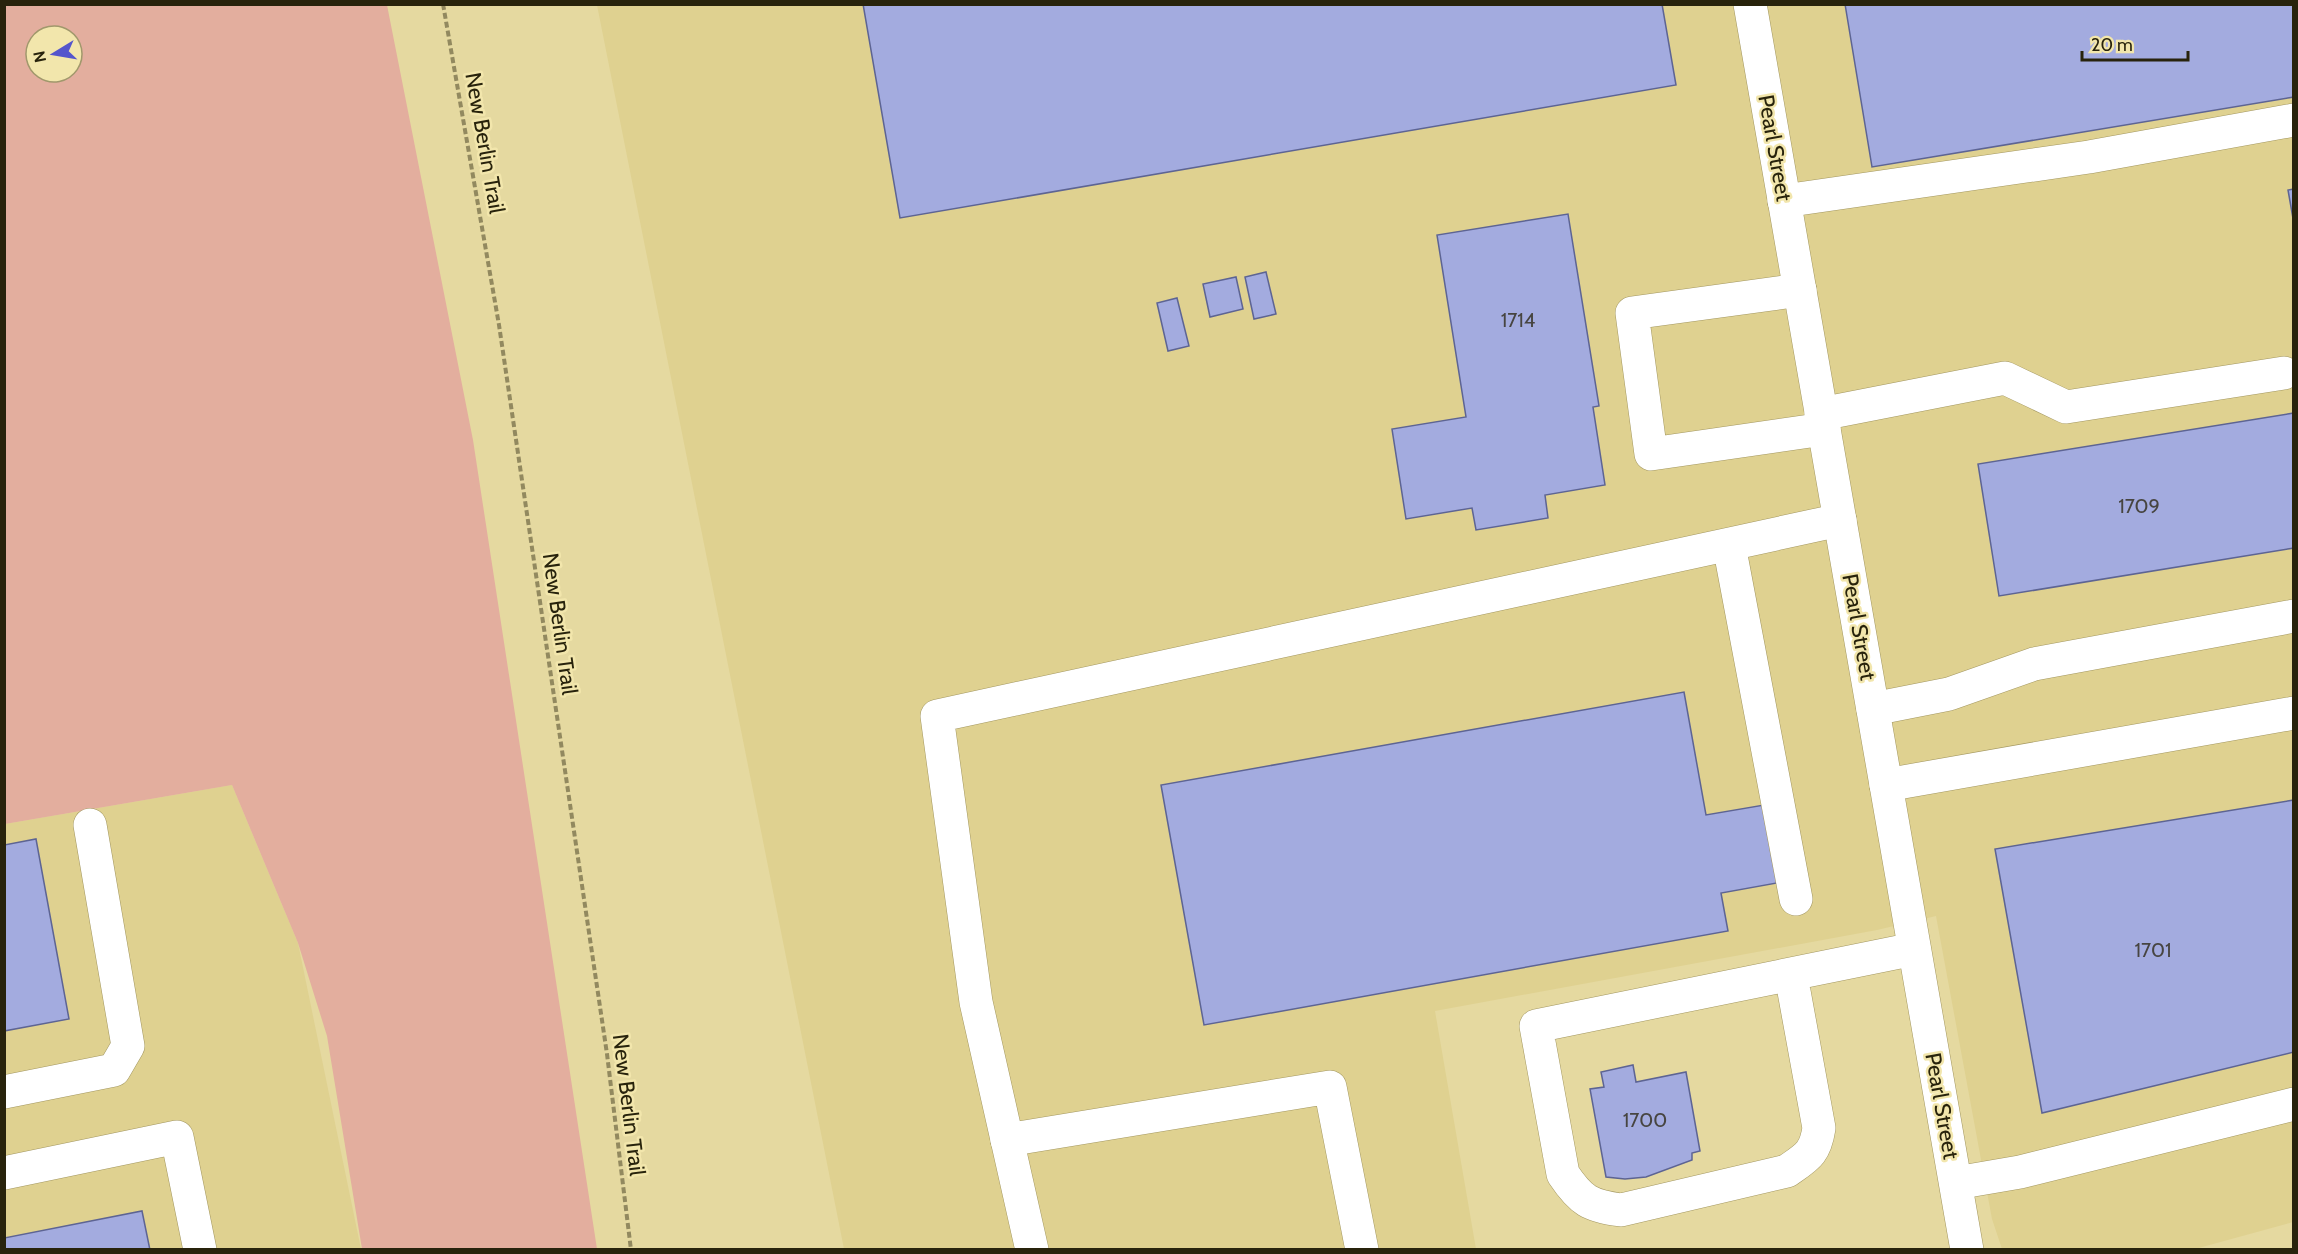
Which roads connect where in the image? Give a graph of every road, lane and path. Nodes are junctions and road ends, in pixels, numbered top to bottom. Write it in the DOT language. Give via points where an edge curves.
graph roads {
  1 [pos="443,4"];
  2 [pos="1750,4"];
  3 [pos="2294,120"];
  4 [pos="1784,201"];
  5 [pos="1800,290"];
  6 [pos="2284,373"];
  7 [pos="1823,422"];
  8 [pos="1840,520"];
  9 [pos="1729,545"];
  10 [pos="2294,616"];
  11 [pos="1873,709"];
  12 [pos="2294,713"];
  13 [pos="1886,785"];
  14 [pos="90,825"];
  15 [pos="1796,899"];
  16 [pos="1914,949"];
  17 [pos="1791,975"];
  18 [pos="4,1092"];
  19 [pos="2294,1104"];
  20 [pos="1007,1140"];
  21 [pos="4,1173"];
  22 [pos="1956,1182"];
  23 [pos="200,1250"];
  24 [pos="631,1250"];
  25 [pos="1032,1250"];
  26 [pos="1362,1250"];
  27 [pos="1967,1250"];
  1 -- 24 [label="path, New Berlin Trail" via="501,336 607,1054"];
  2 -- 4 [label="street, Pearl Street"];
  3 -- 4 [label="street" via="2089,157"];
  4 -- 5 [label="street, Pearl Street"];
  5 -- 7 [label="street, Pearl Street"];
  5 -- 7 [label="street" via="1632,313 1651,454"];
  6 -- 7 [label="street" via="2066,407 2005,378"];
  7 -- 8 [label="street, Pearl Street"];
  8 -- 9 [label="street"];
  8 -- 11 [label="street, Pearl Street"];
  9 -- 15 [label="street"];
  9 -- 20 [label="street" via="937,716 976,1002"];
  10 -- 11 [label="street" via="2034,664 1949,694"];
  11 -- 13 [label="street, Pearl Street"];
  12 -- 13 [label="street"];
  13 -- 16 [label="street, Pearl Street"];
  14 -- 18 [label="street" via="128,1046 114,1070"];
  16 -- 17 [label="street"];
  16 -- 22 [label="street, Pearl Street"];
  17 -- 17 [label="street" via="1536,1026 1563,1174 1576,1194 1598,1207 1621,1210 1787,1171 1810,1155 1817,1144 1819,1128"];
  19 -- 22 [label="street" via="2020,1172"];
  20 -- 25 [label="street"];
  20 -- 26 [label="street" via="1330,1087"];
  21 -- 23 [label="street" via="177,1137"];
  22 -- 27 [label="street, Pearl Street"];
}
